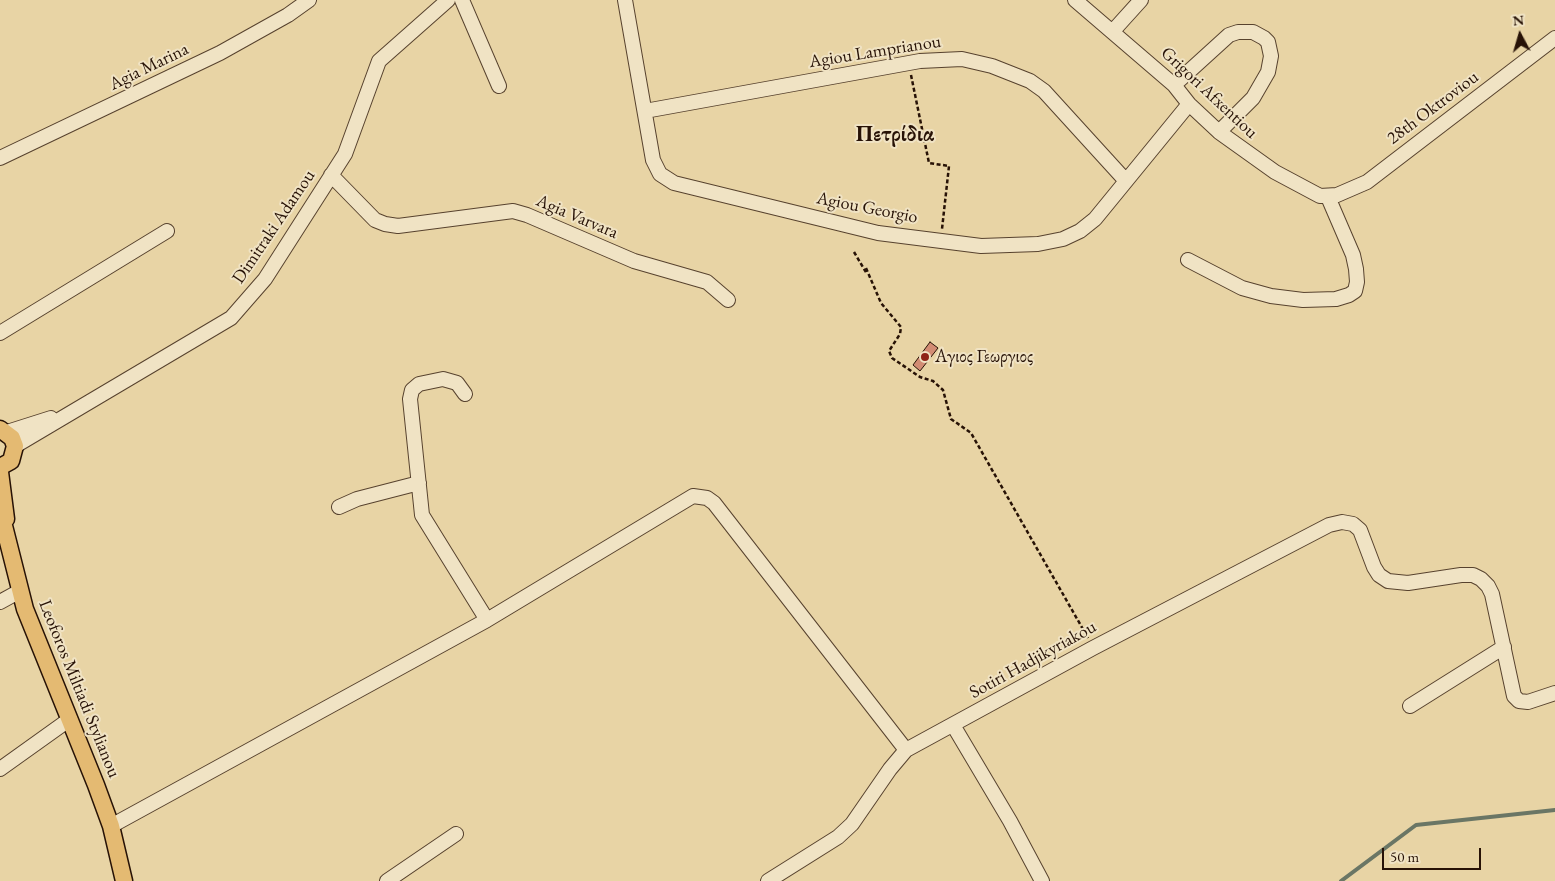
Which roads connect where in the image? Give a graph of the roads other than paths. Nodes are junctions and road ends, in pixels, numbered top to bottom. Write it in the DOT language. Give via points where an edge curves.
graph roads {
  1 [pos="309,0"];
  2 [pos="448,0"];
  3 [pos="462,0"];
  4 [pos="625,0"];
  5 [pos="1075,0"];
  6 [pos="1141,0"];
  7 [pos="1113,31"];
  8 [pos="1555,38"];
  9 [pos="1174,85"];
  10 [pos="499,86"];
  11 [pos="1189,104"];
  12 [pos="646,112"];
  13 [pos="1219,132"];
  14 [pos="0,158"];
  15 [pos="331,175"];
  16 [pos="1126,181"];
  17 [pos="1328,197"];
  18 [pos="168,232"];
  19 [pos="1188,260"];
  20 [pos="728,300"];
  21 [pos="0,333"];
  22 [pos="465,394"];
  23 [pos="6,451"];
  24 [pos="418,483"];
  25 [pos="339,507"];
  26 [pos="0,510"];
  27 [pos="8,542"];
  28 [pos="20,591"];
  29 [pos="0,602"];
  30 [pos="487,620"];
  31 [pos="1504,647"];
  32 [pos="1555,693"];
  33 [pos="1410,706"];
  34 [pos="70,719"];
  35 [pos="953,725"];
  36 [pos="906,750"];
  37 [pos="0,768"];
  38 [pos="110,826"];
  39 [pos="456,834"];
  40 [pos="124,881"];
  41 [pos="387,881"];
  42 [pos="768,881"];
  43 [pos="1042,881"];
  1 -- 14 [label="street, Agia Marina" via="220,53"];
  2 -- 15 [label="street, Dimitraki Adamou" via="379,61 345,154"];
  3 -- 10 [label="street"];
  4 -- 12 [label="street, Agiou Georgio"];
  5 -- 7 [label="street, Grigori Afxentiou"];
  6 -- 7 [label="street"];
  7 -- 9 [label="street, Grigori Afxentiou"];
  8 -- 17 [label="street, 28th Oktroviou" via="1367,182"];
  9 -- 11 [label="street, Grigori Afxentiou"];
  9 -- 13 [label="street" via="1229,35 1253,32 1268,42 1271,56 1268,72 1253,98"];
  11 -- 13 [label="street, Grigori Afxentiou"];
  11 -- 16 [label="street, Agiou Georgio"];
  12 -- 16 [label="street, Agiou Lamprianou" via="909,63 940,58 962,60 992,66 1030,81 1044,91"];
  12 -- 16 [label="street, Agiou Georgio" via="656,167 660,174 674,183 878,233 981,246 1014,246 1063,239 1080,231 1095,218"];
  13 -- 17 [label="street, Grigori Afxentiou" via="1247,154 1299,186"];
  15 -- 20 [label="street, Agia Varvara" via="375,220 385,224 398,226 513,212 527,215 634,261 707,282"];
  15 -- 23 [label="street, Dimitraki Adamou" via="265,279 230,318"];
  17 -- 19 [label="street" via="1353,255 1357,282 1355,291 1349,295 1336,299 1304,300 1271,296 1235,285"];
  18 -- 21 [label="street"];
  22 -- 24 [label="street" via="457,383 443,379 419,384 412,390 410,399"];
  23 -- 27 [label="main road"];
  24 -- 25 [label="street"];
  24 -- 30 [label="street" via="422,515"];
  26 -- 27 [label="main road, Leoforos Miltiadi Stylianou"];
  27 -- 28 [label="main road, Leoforos Miltiadi Stylianou"];
  28 -- 29 [label="street"];
  28 -- 34 [label="main road, Leoforos Miltiadi Stylianou" via="39,647"];
  30 -- 36 [label="street" via="688,498 707,498"];
  30 -- 38 [label="street"];
  31 -- 32 [label="street" via="1511,687 1519,701 1538,701"];
  31 -- 33 [label="street"];
  31 -- 35 [label="street, Sotiri Hadjikyriakou" via="1492,594 1481,580 1473,575 1461,575 1408,583 1388,581 1374,567 1360,530 1353,524 1342,522 1330,525 1093,648"];
  34 -- 37 [label="street"];
  34 -- 38 [label="main road, Leoforos Miltiadi Stylianou"];
  35 -- 36 [label="street, Sotiri Hadjikyriakou"];
  35 -- 43 [label="street"];
  36 -- 42 [label="street, Sotiri Hadjikyriakou" via="897,758 852,824 838,837"];
  38 -- 40 [label="main road, Leoforos Miltiadi Stylianou"];
  39 -- 41 [label="street"];
}
